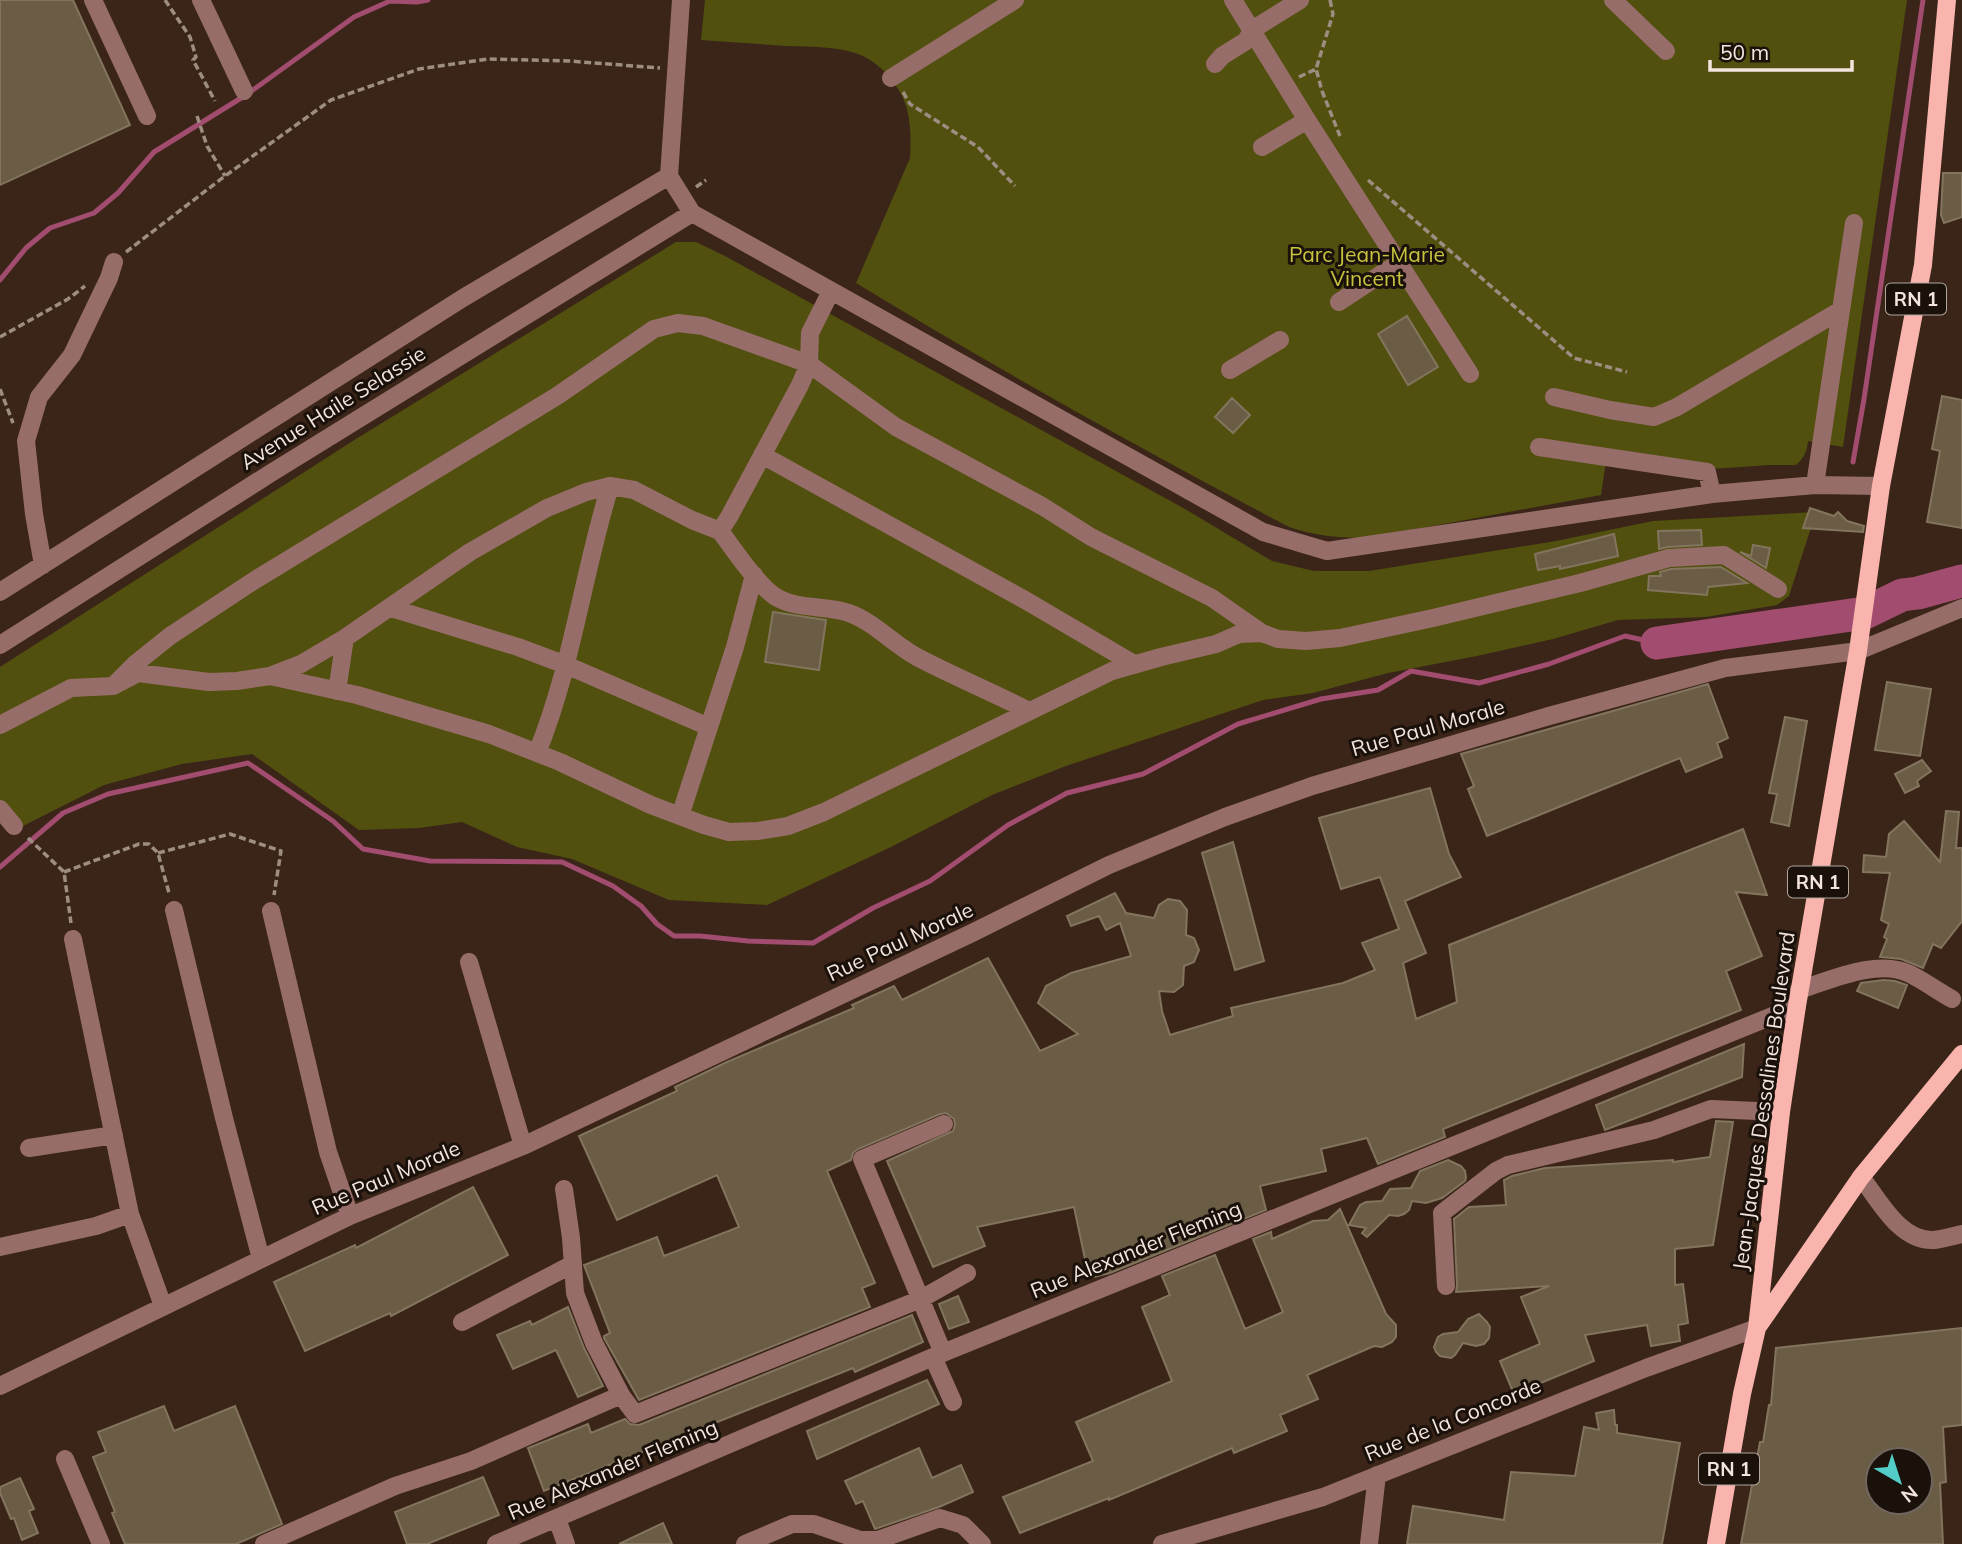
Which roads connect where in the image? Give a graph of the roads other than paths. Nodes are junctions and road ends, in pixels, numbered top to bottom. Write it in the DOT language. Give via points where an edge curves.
graph roads {
  1 [pos="93,0"];
  2 [pos="201,0"];
  3 [pos="681,0"];
  4 [pos="1014,0"];
  5 [pos="1233,0"];
  6 [pos="1300,0"];
  7 [pos="1613,0"];
  8 [pos="1947,0"];
  9 [pos="1252,30"];
  10 [pos="1665,51"];
  11 [pos="1215,64"];
  12 [pos="892,77"];
  13 [pos="244,91"];
  14 [pos="147,116"];
  15 [pos="1307,120"];
  16 [pos="1262,146"];
  17 [pos="669,176"];
  18 [pos="692,213"];
  19 [pos="1854,223"];
  20 [pos="114,261"];
  21 [pos="1398,263"];
  22 [pos="831,291"];
  23 [pos="1339,302"];
  24 [pos="1841,310"];
  25 [pos="1280,340"];
  26 [pos="809,364"];
  27 [pos="1230,370"];
  28 [pos="1470,374"];
  29 [pos="1554,397"];
  30 [pos="1538,447"];
  31 [pos="762,455"];
  32 [pos="1815,485"];
  33 [pos="610,486"];
  34 [pos="1881,486"];
  35 [pos="1712,494"];
  36 [pos="720,531"];
  37 [pos="43,565"];
  38 [pos="754,575"];
  39 [pos="1778,589"];
  40 [pos="0,592"];
  41 [pos="391,608"];
  42 [pos="1962,608"];
  43 [pos="1262,633"];
  44 [pos="345,638"];
  45 [pos="0,645"];
  46 [pos="1858,651"];
  47 [pos="1134,664"];
  48 [pos="566,665"];
  49 [pos="270,676"];
  50 [pos="113,686"];
  51 [pos="337,691"];
  52 [pos="1029,711"];
  53 [pos="0,725"];
  54 [pos="709,727"];
  55 [pos="537,753"];
  56 [pos="0,809"];
  57 [pos="680,816"];
  58 [pos="15,826"];
  59 [pos="174,910"];
  60 [pos="271,911"];
  61 [pos="73,939"];
  62 [pos="469,962"];
  63 [pos="1798,998"];
  64 [pos="1952,999"];
  65 [pos="1962,1054"];
  66 [pos="1781,1112"];
  67 [pos="944,1124"];
  68 [pos="114,1135"];
  69 [pos="523,1146"];
  70 [pos="29,1149"];
  71 [pos="1861,1177"];
  72 [pos="564,1189"];
  73 [pos="130,1214"];
  74 [pos="350,1216"];
  75 [pos="1962,1234"];
  76 [pos="0,1247"];
  77 [pos="261,1259"];
  78 [pos="573,1264"];
  79 [pos="967,1273"];
  80 [pos="1446,1286"];
  81 [pos="921,1299"];
  82 [pos="163,1306"];
  83 [pos="462,1322"];
  84 [pos="1757,1328"];
  85 [pos="938,1355"];
  86 [pos="0,1386"];
  87 [pos="621,1395"];
  88 [pos="953,1402"];
  89 [pos="65,1459"];
  90 [pos="1377,1475"];
  91 [pos="557,1519"];
  92 [pos="102,1544"];
  93 [pos="264,1544"];
  94 [pos="496,1544"];
  95 [pos="566,1544"];
  96 [pos="745,1544"];
  97 [pos="982,1544"];
  98 [pos="1162,1544"];
  99 [pos="1369,1544"];
  100 [pos="1716,1544"];
  1 -- 14 [label="street"];
  2 -- 13 [label="street"];
  3 -- 17 [label="street"];
  4 -- 12 [label="street"];
  5 -- 9 [label="street"];
  6 -- 9 [label="street"];
  7 -- 10 [label="street"];
  8 -- 34 [label="main road, RN 1" via="1923,265"];
  9 -- 11 [label="street" via="1246,41"];
  9 -- 15 [label="street"];
  15 -- 16 [label="street"];
  15 -- 21 [label="street"];
  17 -- 18 [label="street"];
  17 -- 37 [label="street, Avenue Haile Selassie" via="463,298"];
  18 -- 22 [label="street"];
  18 -- 45 [label="street, Avenue Haile Selassie"];
  19 -- 24 [label="street"];
  20 -- 37 [label="street" via="72,355 39,397 26,441"];
  21 -- 23 [label="street"];
  21 -- 28 [label="street"];
  22 -- 26 [label="street" via="810,333"];
  22 -- 35 [label="street" via="1263,532 1327,551"];
  24 -- 29 [label="street" via="1654,417"];
  24 -- 32 [label="street"];
  25 -- 27 [label="street"];
  26 -- 31 [label="street"];
  26 -- 43 [label="street" via="896,427 1091,537 1212,598"];
  26 -- 50 [label="street" via="703,326 678,323 654,329 557,397 255,580 181,629"];
  30 -- 35 [label="street" via="1707,472"];
  31 -- 36 [label="street"];
  31 -- 47 [label="street"];
  32 -- 34 [label="street"];
  32 -- 35 [label="street"];
  33 -- 36 [label="street" via="634,490"];
  33 -- 41 [label="street" via="547,508 470,552"];
  33 -- 48 [label="street"];
  34 -- 46 [label="main road, Jean-Jacques Dessalines Boulevard / RN 1"];
  36 -- 38 [label="street"];
  37 -- 40 [label="street, Avenue Haile Selassie"];
  38 -- 52 [label="street" via="774,596 796,605 847,612 916,656"];
  38 -- 54 [label="street"];
  39 -- 43 [label="street" via="1724,555 1669,558 1340,638 1306,641"];
  41 -- 44 [label="street"];
  41 -- 48 [label="street"];
  42 -- 46 [label="street, Rue Paul Morale"];
  43 -- 47 [label="street" via="1240,634"];
  44 -- 49 [label="street"];
  44 -- 51 [label="street"];
  46 -- 63 [label="main road, Jean-Jacques Dessalines Boulevard / RN 1"];
  46 -- 69 [label="street, Rue Paul Morale" via="1725,667 1312,786 1225,817 1109,865"];
  47 -- 52 [label="street"];
  48 -- 54 [label="street"];
  48 -- 55 [label="street"];
  49 -- 50 [label="street" via="209,682 138,673"];
  49 -- 51 [label="street"];
  50 -- 53 [label="street" via="71,688"];
  51 -- 55 [label="street" via="489,734"];
  52 -- 57 [label="street" via="788,826 729,832"];
  54 -- 57 [label="street"];
  55 -- 57 [label="street"];
  56 -- 58 [label="street"];
  59 -- 77 [label="street"];
  60 -- 74 [label="street" via="328,1152"];
  61 -- 68 [label="street"];
  62 -- 69 [label="street"];
  63 -- 64 [label="street, Rue Alexander Fleming" via="1864,969 1883,969 1907,972"];
  63 -- 66 [label="main road, Jean-Jacques Dessalines Boulevard / RN 1"];
  63 -- 85 [label="street, Rue Alexander Fleming"];
  65 -- 71 [label="main road"];
  66 -- 80 [label="street" via="1711,1109 1654,1130 1496,1171 1442,1213"];
  66 -- 84 [label="main road, Jean-Jacques Dessalines Boulevard / RN 1"];
  67 -- 81 [label="street" via="862,1159"];
  68 -- 70 [label="street"];
  68 -- 73 [label="street"];
  69 -- 74 [label="street, Rue Paul Morale"];
  71 -- 75 [label="street" via="1896,1224 1919,1238"];
  71 -- 84 [label="main road"];
  72 -- 78 [label="street"];
  73 -- 76 [label="street"];
  73 -- 82 [label="street"];
  74 -- 77 [label="street, Rue Paul Morale"];
  77 -- 82 [label="street, Rue Paul Morale"];
  78 -- 83 [label="street"];
  78 -- 87 [label="street" via="575,1293"];
  79 -- 81 [label="street"];
  81 -- 85 [label="street"];
  81 -- 87 [label="street" via="635,1414"];
  82 -- 86 [label="street, Rue Paul Morale"];
  84 -- 90 [label="street, Rue de la Concorde"];
  84 -- 100 [label="main road, Jean-Jacques Dessalines Boulevard / RN 1"];
  85 -- 88 [label="street"];
  85 -- 91 [label="street, Rue Alexander Fleming"];
  87 -- 93 [label="street"];
  89 -- 92 [label="street"];
  90 -- 98 [label="street, Rue de la Concorde" via="1323,1497"];
  90 -- 99 [label="street"];
  91 -- 94 [label="street, Rue Alexander Fleming"];
  91 -- 95 [label="street"];
  96 -- 97 [label="street" via="792,1524 814,1524 860,1540 878,1540 940,1518 963,1525"];
}
